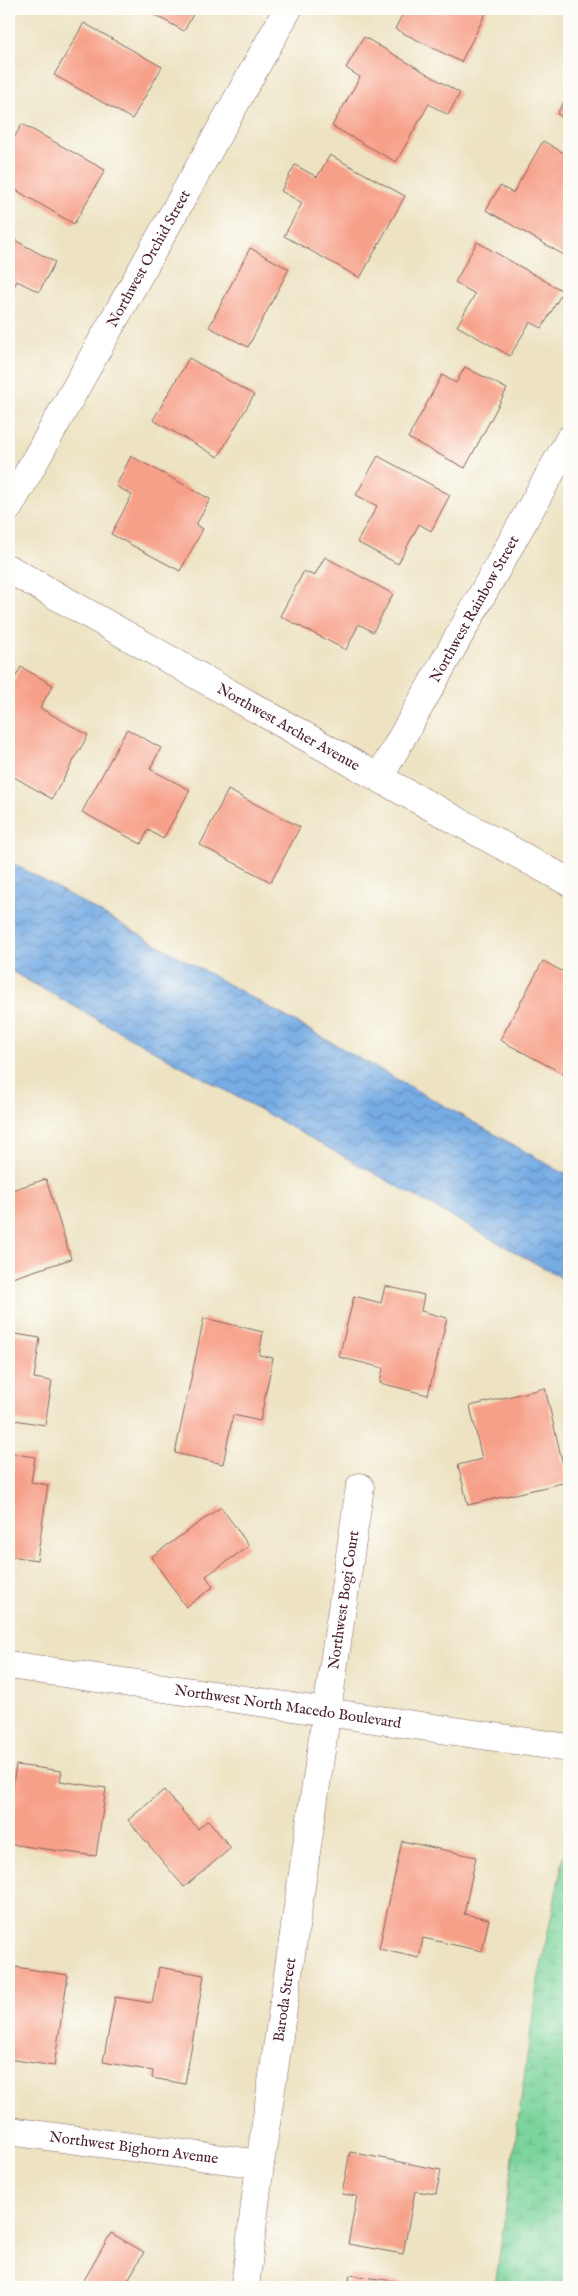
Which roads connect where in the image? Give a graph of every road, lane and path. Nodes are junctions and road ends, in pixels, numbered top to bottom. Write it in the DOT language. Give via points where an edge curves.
graph roads {
  1 [pos="288,9"];
  2 [pos="569,440"];
  3 [pos="9,507"];
  4 [pos="9,569"];
  5 [pos="379,778"];
  6 [pos="569,882"];
  7 [pos="360,1487"];
  8 [pos="9,1665"];
  9 [pos="328,1713"];
  10 [pos="569,1748"];
  11 [pos="9,2131"];
  12 [pos="260,2164"];
  13 [pos="245,2287"];
  1 -- 3 [label="street, Northwest Orchid Street"];
  2 -- 5 [label="street, Northwest Rainbow Street"];
  4 -- 5 [label="street, Northwest Archer Avenue"];
  5 -- 6 [label="street, Northwest Archer Avenue"];
  7 -- 9 [label="street, Northwest Bogi Court"];
  8 -- 9 [label="street, Northwest North Macedo Boulevard"];
  9 -- 10 [label="street, Northwest North Macedo Boulevard"];
  9 -- 12 [label="street, Baroda Street"];
  11 -- 12 [label="street, Northwest Bighorn Avenue"];
  12 -- 13 [label="street, Baroda Street"];
}
